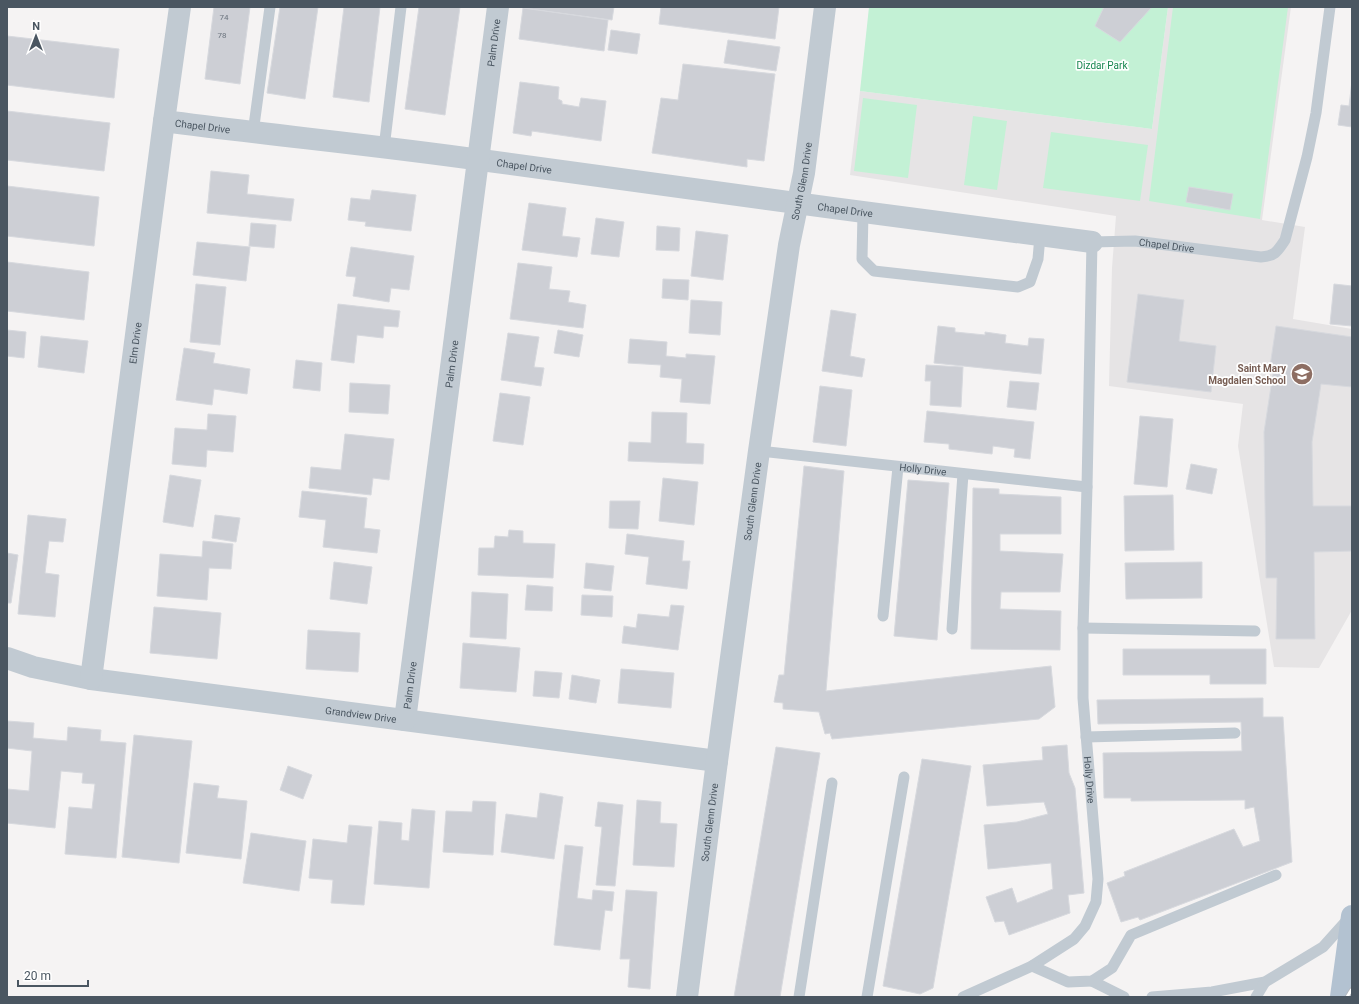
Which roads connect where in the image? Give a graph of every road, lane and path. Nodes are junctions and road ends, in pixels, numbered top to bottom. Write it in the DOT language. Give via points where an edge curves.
graph roads {
  1 [pos="180,7"];
  2 [pos="270,7"];
  3 [pos="401,7"];
  4 [pos="498,7"];
  5 [pos="825,7"];
  6 [pos="1330,7"];
  7 [pos="164,121"];
  8 [pos="254,133"];
  9 [pos="384,148"];
  10 [pos="479,159"];
  11 [pos="797,204"];
  12 [pos="863,213"];
  13 [pos="1040,236"];
  14 [pos="1092,242"];
  15 [pos="759,451"];
  16 [pos="898,467"];
  17 [pos="963,474"];
  18 [pos="1087,487"];
  19 [pos="883,616"];
  20 [pos="1084,628"];
  21 [pos="952,629"];
  22 [pos="1255,631"];
  23 [pos="7,658"];
  24 [pos="91,679"];
  25 [pos="405,720"];
  26 [pos="1235,734"];
  27 [pos="1086,737"];
  28 [pos="717,761"];
  29 [pos="904,777"];
  30 [pos="832,783"];
  31 [pos="1276,875"];
  32 [pos="1352,915"];
  33 [pos="1032,966"];
  34 [pos="1092,981"];
  35 [pos="1265,982"];
  36 [pos="687,997"];
  37 [pos="799,997"];
  38 [pos="867,997"];
  39 [pos="963,997"];
  40 [pos="1124,997"];
  41 [pos="1152,997"];
  42 [pos="1256,997"];
  43 [pos="1341,997"];
  1 -- 7 [label="street, Elm Drive"];
  2 -- 8 [label="lane"];
  3 -- 9 [label="lane"];
  4 -- 10 [label="street, Palm Drive"];
  5 -- 11 [label="street, South Glenn Drive" via="804,173"];
  6 -- 14 [label="lane, Chapel Drive" via="1316,113 1307,157 1285,240 1277,252 1261,257 1135,241"];
  7 -- 8 [label="street, Chapel Drive"];
  7 -- 24 [label="street, Elm Drive"];
  8 -- 9 [label="street, Chapel Drive"];
  9 -- 10 [label="street, Chapel Drive"];
  10 -- 11 [label="street, Chapel Drive"];
  10 -- 25 [label="street, Palm Drive"];
  11 -- 12 [label="street, Chapel Drive"];
  11 -- 15 [label="street, South Glenn Drive"];
  12 -- 13 [label="street, Chapel Drive"];
  12 -- 13 [label="lane" via="862,259 874,271 1018,287 1030,282 1038,259"];
  13 -- 14 [label="street, Chapel Drive"];
  14 -- 18 [label="lane, Holly Drive"];
  15 -- 16 [label="lane, Holly Drive"];
  15 -- 28 [label="street, South Glenn Drive"];
  16 -- 17 [label="lane, Holly Drive"];
  16 -- 19 [label="lane"];
  17 -- 18 [label="lane, Holly Drive"];
  17 -- 21 [label="lane"];
  18 -- 20 [label="lane, Holly Drive"];
  20 -- 22 [label="lane"];
  20 -- 27 [label="lane, Holly Drive"];
  23 -- 24 [label="street, Grandview Drive" via="33,667"];
  24 -- 25 [label="street, Grandview Drive"];
  25 -- 28 [label="street, Grandview Drive"];
  26 -- 27 [label="lane"];
  27 -- 33 [label="lane, Holly Drive" via="1098,879 1096,902 1085,926 1074,939"];
  28 -- 36 [label="street, South Glenn Drive"];
  29 -- 38 [label="lane"];
  30 -- 37 [label="lane"];
  31 -- 34 [label="lane" via="1131,935 1112,968"];
  32 -- 35 [label="lane" via="1323,947"];
  32 -- 43 [label="main road"];
  33 -- 34 [label="lane" via="1068,982"];
  33 -- 39 [label="lane, Holly Drive"];
  34 -- 40 [label="lane"];
  35 -- 41 [label="lane" via="1212,992"];
  35 -- 42 [label="lane"];
}
